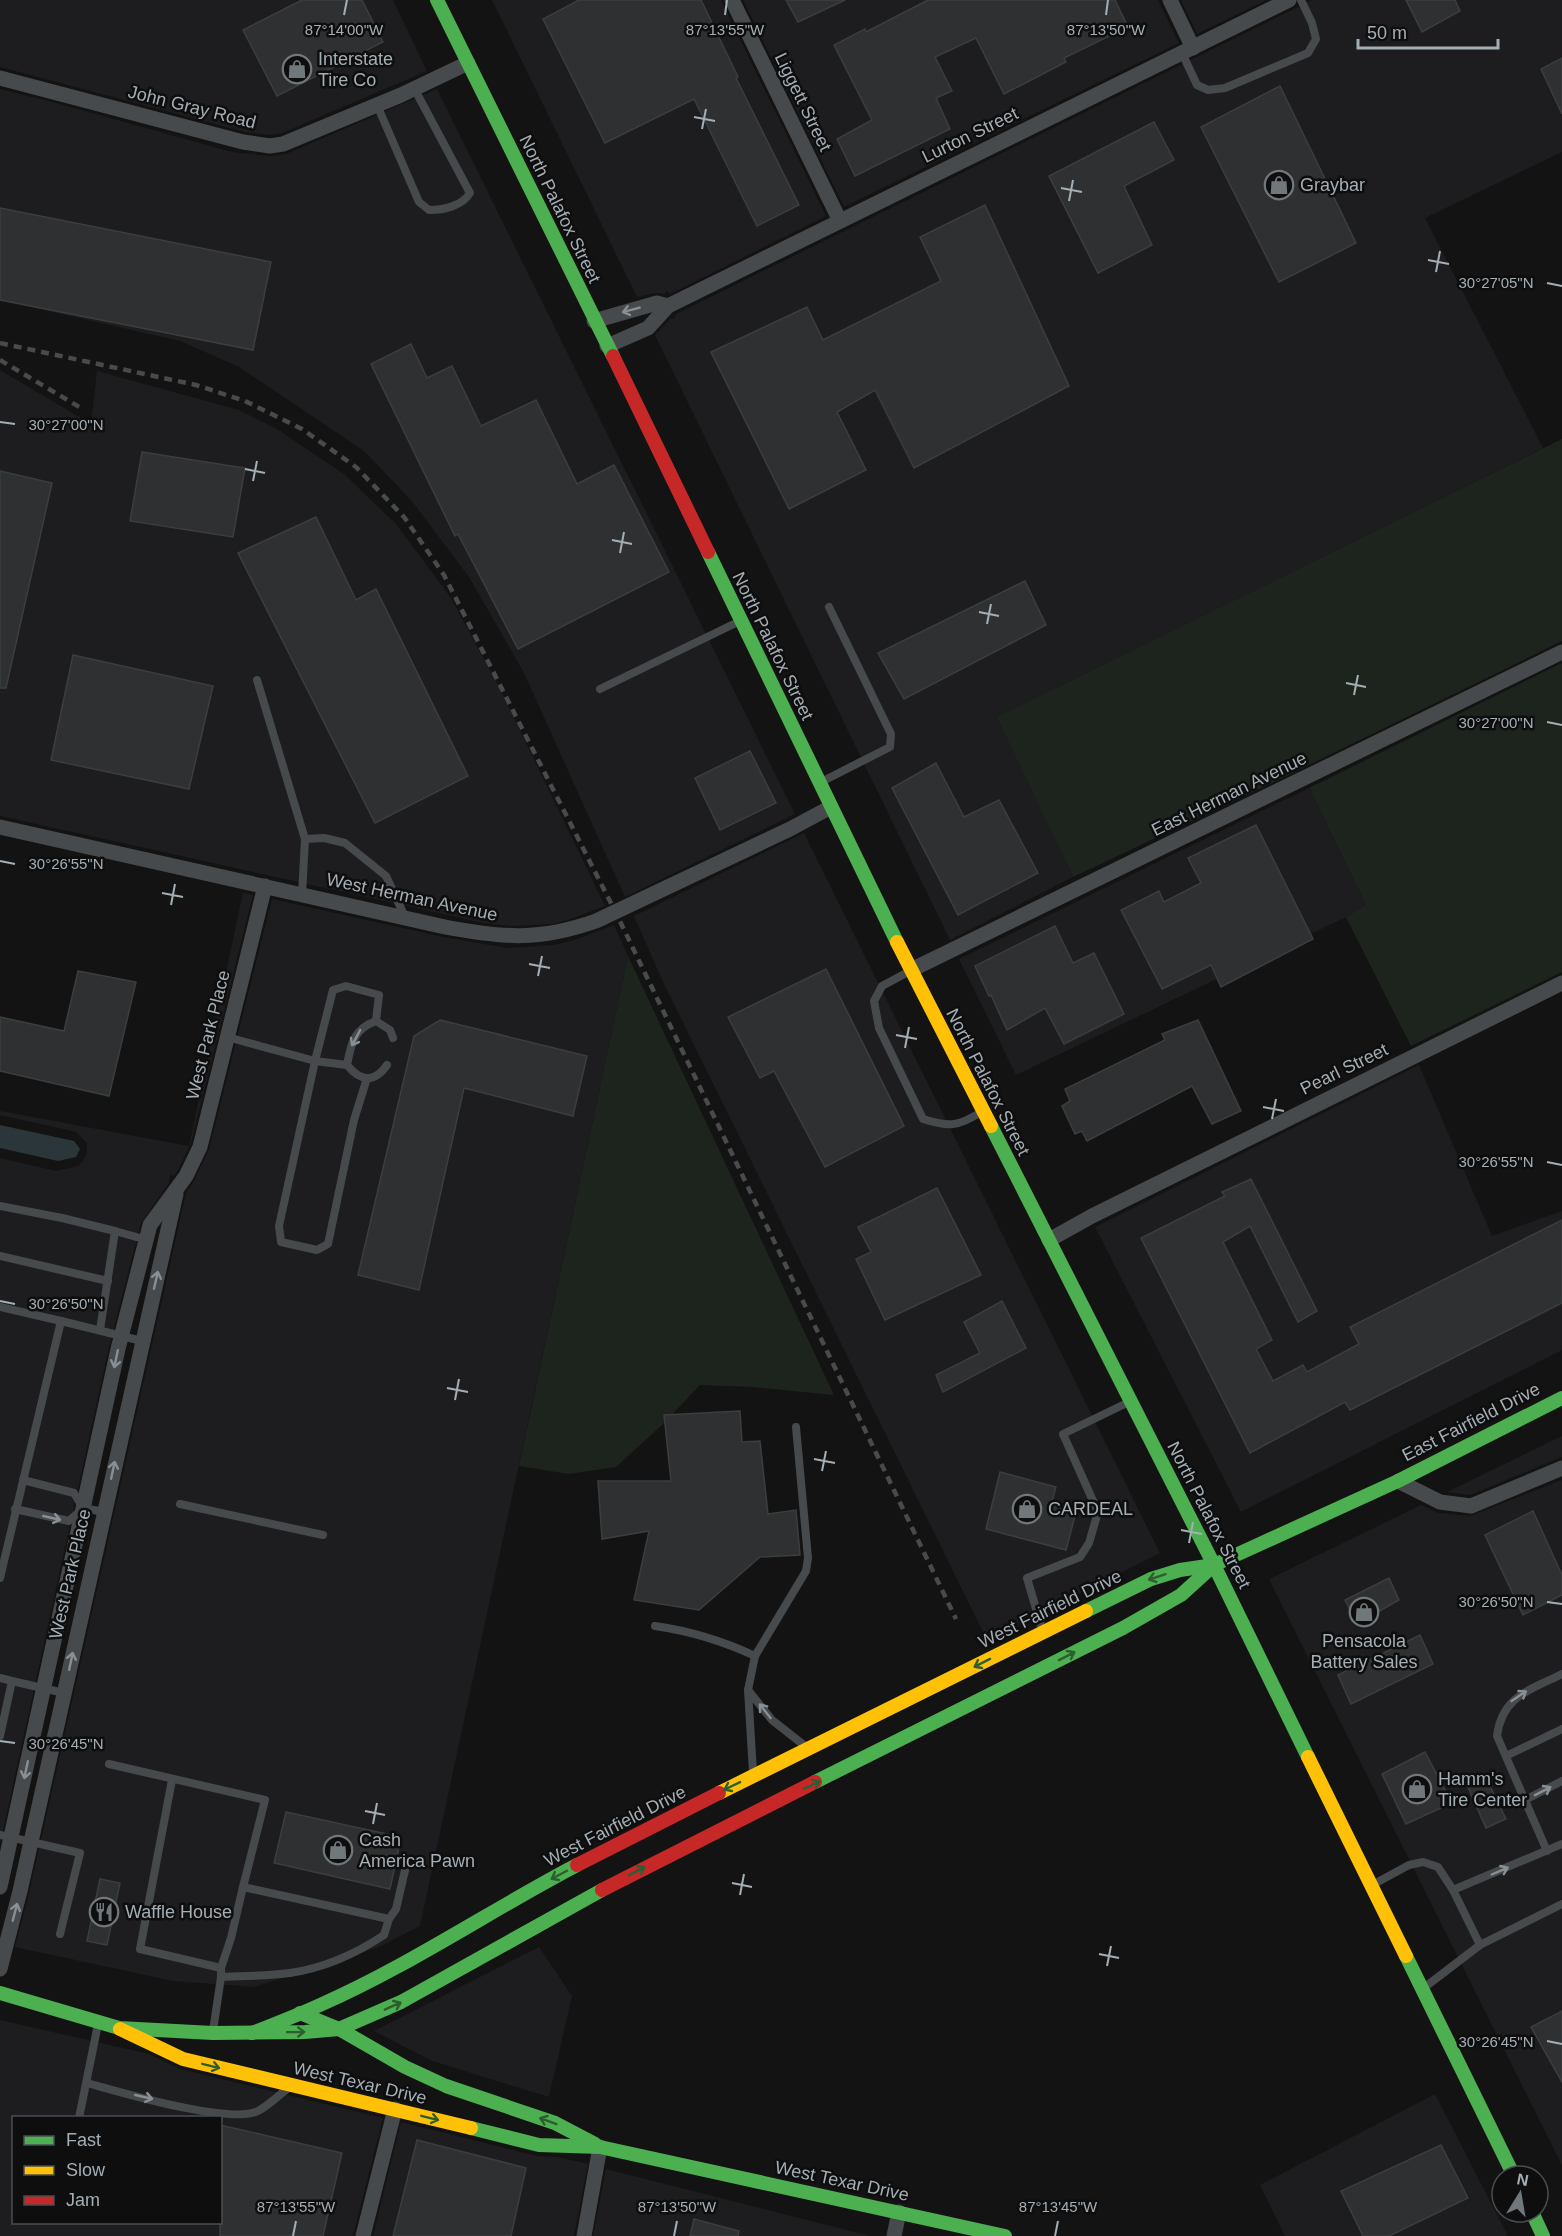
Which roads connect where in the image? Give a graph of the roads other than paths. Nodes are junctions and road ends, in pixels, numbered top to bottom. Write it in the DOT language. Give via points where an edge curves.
graph roads {
  1 [pos="437,0"];
  2 [pos="732,0"];
  3 [pos="1170,0"];
  4 [pos="1289,0"];
  5 [pos="1301,0"];
  6 [pos="1187,50"];
  7 [pos="468,63"];
  8 [pos="0,78"];
  9 [pos="414,88"];
  10 [pos="377,105"];
  11 [pos="840,221"];
  12 [pos="668,306"];
  13 [pos="594,321"];
  14 [pos="607,346"];
  15 [pos="829,607"];
  16 [pos="741,621"];
  17 [pos="1562,652"];
  18 [pos="257,680"];
  19 [pos="600,689"];
  20 [pos="820,783"];
  21 [pos="831,807"];
  22 [pos="0,827"];
  23 [pos="305,839"];
  24 [pos="265,886"];
  25 [pos="303,895"];
  26 [pos="405,917"];
  27 [pos="912,970"];
  28 [pos="1562,984"];
  29 [pos="376,1021"];
  30 [pos="227,1037"];
  31 [pos="393,1038"];
  32 [pos="315,1061"];
  33 [pos="346,1065"];
  34 [pos="387,1065"];
  35 [pos="367,1078"];
  36 [pos="983,1111"];
  37 [pos="177,1188"];
  38 [pos="0,1206"];
  39 [pos="116,1231"];
  40 [pos="147,1240"];
  41 [pos="1049,1240"];
  42 [pos="0,1256"];
  43 [pos="108,1281"];
  44 [pos="0,1306"];
  45 [pos="61,1321"];
  46 [pos="100,1330"];
  47 [pos="122,1335"];
  48 [pos="142,1341"];
  49 [pos="1562,1398"];
  50 [pos="1131,1401"];
  51 [pos="796,1427"];
  52 [pos="1562,1468"];
  53 [pos="23,1480"];
  54 [pos="1398,1481"];
  55 [pos="180,1504"];
  56 [pos="83,1508"];
  57 [pos="15,1509"];
  58 [pos="104,1512"];
  59 [pos="323,1535"];
  60 [pos="1214,1565"];
  61 [pos="0,1578"];
  62 [pos="655,1626"];
  63 [pos="1043,1633"];
  64 [pos="755,1656"];
  65 [pos="1562,1674"];
  66 [pos="0,1678"];
  67 [pos="12,1681"];
  68 [pos="44,1689"];
  69 [pos="748,1690"];
  70 [pos="64,1694"];
  71 [pos="1562,1728"];
  72 [pos="0,1735"];
  73 [pos="809,1749"];
  74 [pos="1506,1756"];
  75 [pos="109,1764"];
  76 [pos="753,1776"];
  77 [pos="172,1780"];
  78 [pos="1562,1781"];
  79 [pos="1525,1800"];
  80 [pos="5,1836"];
  81 [pos="31,1842"];
  82 [pos="1562,1844"];
  83 [pos="1547,1851"];
  84 [pos="406,1866"];
  85 [pos="1372,1884"];
  86 [pos="0,1887"];
  87 [pos="243,1887"];
  88 [pos="1453,1890"];
  89 [pos="1562,1904"];
  90 [pos="389,1919"];
  91 [pos="60,1934"];
  92 [pos="1480,1945"];
  93 [pos="221,1968"];
  94 [pos="0,1969"];
  95 [pos="221,1977"];
  96 [pos="1423,1989"];
  97 [pos="0,1993"];
  98 [pos="300,2013"];
  99 [pos="98,2022"];
  100 [pos="119,2028"];
  101 [pos="339,2029"];
  102 [pos="213,2033"];
  103 [pos="252,2033"];
  104 [pos="87,2083"];
  105 [pos="291,2086"];
  106 [pos="395,2109"];
  107 [pos="79,2116"];
  108 [pos="600,2147"];
  109 [pos="1508,2164"];
  110 [pos="899,2212"];
  111 [pos="363,2236"];
  112 [pos="584,2236"];
  113 [pos="894,2236"];
  114 [pos="1005,2236"];
  1 -- 7 [label="main road, North Palafox Street"];
  2 -- 11 [label="street, Liggett Street"];
  3 -- 6 [label="street"];
  4 -- 6 [label="street, Lurton Street"];
  5 -- 6 [label="lane" via="1316,39 1308,53 1225,88 1208,90 1197,85"];
  6 -- 11 [label="street, Lurton Street"];
  7 -- 9 [label="street, John Gray Road"];
  7 -- 13 [label="main road, North Palafox Street"];
  8 -- 10 [label="street, John Gray Road" via="270,146"];
  9 -- 10 [label="street, John Gray Road"];
  9 -- 10 [label="lane" via="470,193 466,201 440,210 429,210 419,202"];
  11 -- 12 [label="street, Lurton Street"];
  12 -- 13 [label="street, Lurton Street, one-way" via="657,303"];
  12 -- 14 [label="street, Lurton Street" via="648,328"];
  13 -- 14 [label="main road, North Palafox Street"];
  14 -- 16 [label="main road, North Palafox Street"];
  15 -- 20 [label="lane" via="891,734 890,747"];
  16 -- 19 [label="lane"];
  16 -- 20 [label="main road, North Palafox Street"];
  17 -- 27 [label="street, East Herman Avenue"];
  18 -- 23 [label="lane"];
  20 -- 21 [label="main road, North Palafox Street"];
  21 -- 26 [label="street, West Herman Avenue" via="637,903 572,930 509,937"];
  21 -- 27 [label="main road, North Palafox Street"];
  22 -- 24 [label="street, West Herman Avenue"];
  23 -- 25 [label="lane"];
  23 -- 26 [label="lane" via="345,843 386,876"];
  24 -- 25 [label="street, West Herman Avenue"];
  24 -- 30 [label="street, West Park Place"];
  25 -- 26 [label="street, West Herman Avenue"];
  27 -- 36 [label="main road, North Palafox Street"];
  27 -- 36 [label="lane" via="882,986 874,1001 879,1028 923,1119 945,1126"];
  28 -- 41 [label="street, Pearl Street"];
  29 -- 31 [label="lane" via="390,1030"];
  29 -- 32 [label="lane" via="380,995 346,986 333,990"];
  29 -- 33 [label="lane, one-way" via="364,1025 356,1035"];
  30 -- 32 [label="lane"];
  30 -- 37 [label="street, West Park Place" via="200,1147"];
  32 -- 33 [label="lane"];
  32 -- 35 [label="lane" via="279,1226 281,1242 317,1250 328,1244 354,1120"];
  33 -- 35 [label="lane" via="355,1075"];
  34 -- 35 [label="lane" via="380,1074"];
  36 -- 41 [label="main road, North Palafox Street"];
  37 -- 40 [label="street, West Park Place" via="150,1225"];
  48 -- 37 [label="street, West Park Place, one-way"];
  38 -- 39 [label="lane"];
  39 -- 40 [label="lane"];
  39 -- 43 [label="lane"];
  40 -- 47 [label="street, West Park Place"];
  41 -- 50 [label="main road, North Palafox Street"];
  42 -- 43 [label="lane"];
  43 -- 46 [label="lane"];
  44 -- 45 [label="lane"];
  45 -- 46 [label="lane"];
  45 -- 53 [label="lane"];
  46 -- 47 [label="lane"];
  47 -- 48 [label="lane"];
  47 -- 56 [label="street, West Park Place, one-way"];
  58 -- 48 [label="street, West Park Place, one-way"];
  49 -- 54 [label="main road, East Fairfield Drive"];
  50 -- 60 [label="main road, North Palafox Street"];
  50 -- 63 [label="lane" via="1063,1434 1098,1512 1089,1543 1080,1557 1027,1578"];
  51 -- 64 [label="lane" via="806,1571"];
  52 -- 54 [label="street, East Fairfield Drive" via="1471,1506 1440,1502"];
  53 -- 56 [label="lane" via="74,1493"];
  53 -- 57 [label="lane"];
  54 -- 60 [label="main road, East Fairfield Drive"];
  55 -- 59 [label="lane"];
  57 -- 56 [label="lane, one-way" via="69,1521"];
  56 -- 58 [label="lane"];
  56 -- 68 [label="street, West Park Place"];
  57 -- 61 [label="lane"];
  70 -- 58 [label="street, West Park Place, one-way"];
  60 -- 63 [label="main road, West Fairfield Drive, one-way" via="1151,1579"];
  60 -- 85 [label="main road, North Palafox Street"];
  101 -- 60 [label="main road, one-way" via="401,2002 630,1875 1123,1628 1181,1595"];
  62 -- 64 [label="lane" via="730,1644"];
  63 -- 73 [label="main road, West Fairfield Drive, one-way"];
  64 -- 69 [label="lane"];
  74 -- 65 [label="lane, one-way" via="1497,1736 1499,1720 1515,1697"];
  66 -- 67 [label="lane"];
  67 -- 68 [label="lane"];
  67 -- 72 [label="lane"];
  68 -- 70 [label="lane"];
  68 -- 80 [label="street, West Park Place, one-way"];
  73 -- 69 [label="lane, one-way" via="772,1720"];
  69 -- 76 [label="lane"];
  70 -- 81 [label="street, West Park Place"];
  71 -- 74 [label="lane"];
  73 -- 76 [label="main road, West Fairfield Drive"];
  74 -- 79 [label="lane"];
  75 -- 77 [label="lane"];
  76 -- 98 [label="main road, West Fairfield Drive, one-way" via="564,1872 390,1970"];
  77 -- 87 [label="lane" via="265,1800"];
  77 -- 93 [label="lane" via="140,1949"];
  79 -- 78 [label="lane, one-way"];
  79 -- 83 [label="lane"];
  80 -- 81 [label="lane"];
  80 -- 86 [label="street, West Park Place"];
  81 -- 91 [label="lane" via="80,1853"];
  94 -- 81 [label="street, West Park Place, one-way"];
  82 -- 83 [label="lane"];
  88 -- 83 [label="lane, one-way"];
  84 -- 90 [label="lane" via="396,1909"];
  85 -- 88 [label="lane" via="1423,1862 1438,1867"];
  85 -- 96 [label="main road, North Palafox Street"];
  87 -- 90 [label="lane"];
  87 -- 93 [label="lane"];
  88 -- 92 [label="lane"];
  89 -- 92 [label="lane"];
  90 -- 95 [label="lane" via="384,1935 358,1952 321,1965 291,1973"];
  92 -- 96 [label="lane"];
  93 -- 95 [label="lane"];
  95 -- 102 [label="lane"];
  96 -- 109 [label="main road, North Palafox Street"];
  97 -- 99 [label="main road, West Fairfield Drive"];
  98 -- 101 [label="main road, West Texar Drive"];
  98 -- 103 [label="main road, West Fairfield Drive"];
  99 -- 100 [label="main road, West Fairfield Drive"];
  99 -- 104 [label="lane"];
  100 -- 102 [label="main road, West Fairfield Drive"];
  100 -- 105 [label="main road, West Texar Drive, one-way" via="183,2059"];
  103 -- 101 [label="main road, one-way"];
  108 -- 101 [label="main road, West Texar Drive, one-way" via="555,2123 446,2086"];
  102 -- 103 [label="main road, West Fairfield Drive"];
  104 -- 105 [label="lane, one-way" via="236,2116 257,2112"];
  104 -- 107 [label="lane"];
  105 -- 106 [label="main road, West Texar Drive"];
  106 -- 108 [label="main road, West Texar Drive, one-way" via="539,2145"];
  106 -- 111 [label="street"];
  108 -- 110 [label="main road, West Texar Drive"];
  108 -- 112 [label="street"];
  110 -- 113 [label="street"];
  110 -- 114 [label="main road, West Texar Drive"];
}
